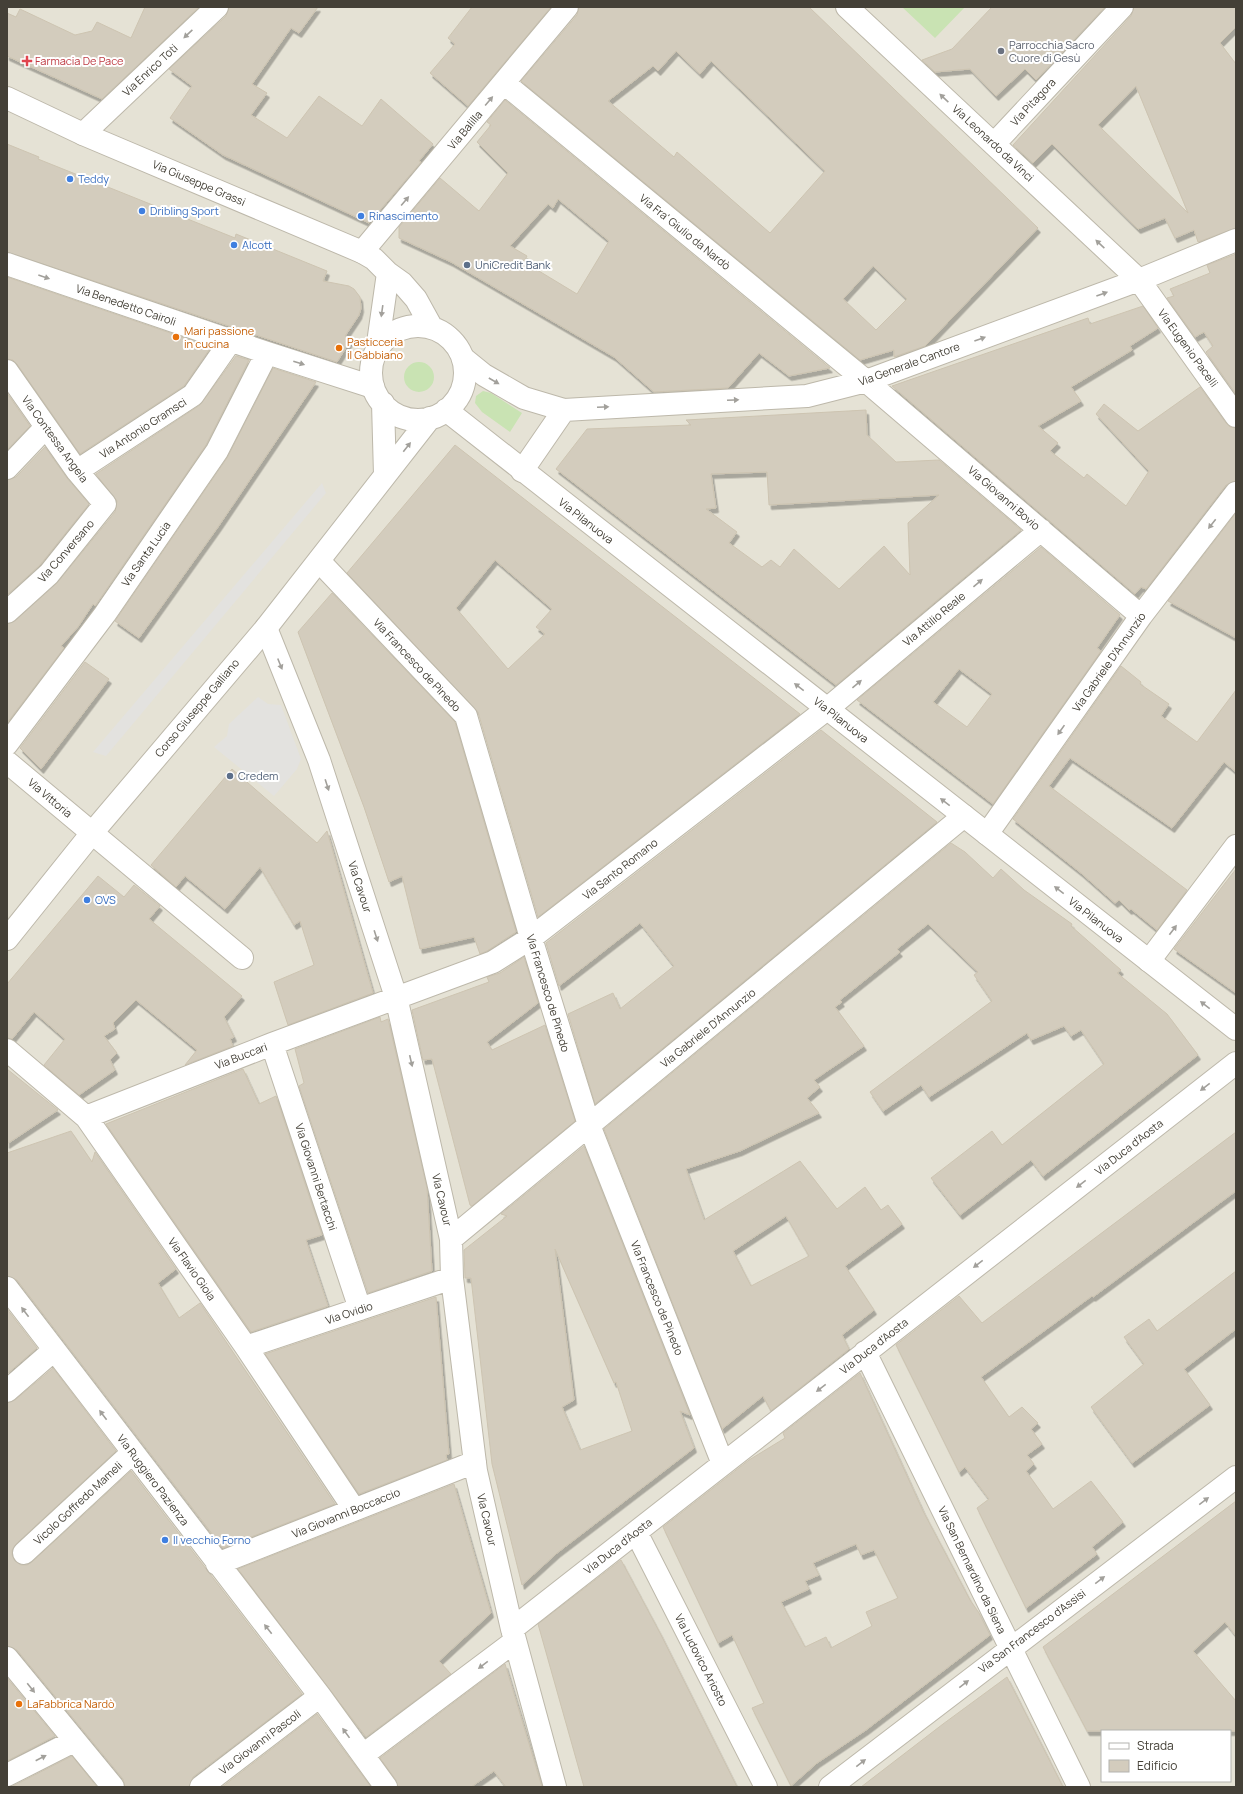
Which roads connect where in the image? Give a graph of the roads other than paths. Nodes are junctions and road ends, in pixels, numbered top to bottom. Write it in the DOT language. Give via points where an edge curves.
graph roads {
  1 [pos="217,7"];
  2 [pos="567,7"];
  3 [pos="847,7"];
  4 [pos="1122,7"];
  5 [pos="504,83"];
  6 [pos="7,98"];
  7 [pos="83,134"];
  8 [pos="994,144"];
  9 [pos="1236,240"];
  10 [pos="362,252"];
  11 [pos="7,264"];
  12 [pos="388,273"];
  13 [pos="1139,280"];
  14 [pos="432,328"];
  15 [pos="232,339"];
  16 [pos="377,350"];
  17 [pos="267,353"];
  18 [pos="463,358"];
  19 [pos="7,371"];
  20 [pos="866,381"];
  21 [pos="372,391"];
  22 [pos="564,410"];
  23 [pos="438,414"];
  24 [pos="1236,416"];
  25 [pos="45,428"];
  26 [pos="7,468"];
  27 [pos="77,471"];
  28 [pos="522,471"];
  29 [pos="385,475"];
  30 [pos="1236,493"];
  31 [pos="105,504"];
  32 [pos="1041,530"];
  33 [pos="319,561"];
  34 [pos="7,612"];
  35 [pos="1142,616"];
  36 [pos="266,628"];
  37 [pos="827,709"];
  38 [pos="7,744"];
  39 [pos="7,762"];
  40 [pos="964,816"];
  41 [pos="92,833"];
  42 [pos="987,834"];
  43 [pos="1236,846"];
  44 [pos="531,938"];
  45 [pos="7,939"];
  46 [pos="242,958"];
  47 [pos="1150,961"];
  48 [pos="396,997"];
  49 [pos="1236,1029"];
  50 [pos="272,1044"];
  51 [pos="7,1050"];
  52 [pos="1236,1063"];
  53 [pos="86,1117"];
  54 [pos="589,1125"];
  55 [pos="451,1239"];
  56 [pos="452,1278"];
  57 [pos="7,1288"];
  58 [pos="360,1309"];
  59 [pos="246,1347"];
  60 [pos="54,1350"];
  61 [pos="865,1352"];
  62 [pos="7,1391"];
  63 [pos="132,1453"];
  64 [pos="475,1462"];
  65 [pos="723,1464"];
  66 [pos="1236,1477"];
  67 [pos="354,1509"];
  68 [pos="636,1532"];
  69 [pos="24,1553"];
  70 [pos="217,1564"];
  71 [pos="513,1635"];
  72 [pos="1010,1648"];
  73 [pos="7,1658"];
  74 [pos="320,1696"];
  75 [pos="74,1741"];
  76 [pos="363,1755"];
  77 [pos="7,1775"];
  78 [pos="113,1787"];
  79 [pos="201,1787"];
  80 [pos="386,1787"];
  81 [pos="555,1787"];
  82 [pos="766,1787"];
  83 [pos="830,1787"];
  84 [pos="1079,1787"];
  1 -- 7 [label="street, Via Enrico Toti, one-way"];
  2 -- 5 [label="street, Via Balilla"];
  8 -- 3 [label="street, Via Leonardo da Vinci, one-way"];
  4 -- 8 [label="street, Via Pitagora"];
  10 -- 5 [label="street, Via Balilla, one-way"];
  5 -- 20 [label="street, Via Fra' Giulio da Nardò"];
  6 -- 7 [label="street, Via Giuseppe Grassi"];
  7 -- 10 [label="street, Via Giuseppe Grassi"];
  13 -- 8 [label="street, Via Leonardo da Vinci, one-way"];
  9 -- 13 [label="street, Via Generale Cantore"];
  10 -- 12 [label="street, Via Giuseppe Grassi" via="378,262"];
  11 -- 15 [label="street, Via Benedetto Cairoli, one-way"];
  12 -- 14 [label="street, Via Giuseppe Grassi" via="402,283 416,299"];
  12 -- 16 [label="street, one-way"];
  20 -- 13 [label="street, Via Generale Cantore, one-way"];
  13 -- 24 [label="street, Via Eugenio Pacelli"];
  14 -- 16 [label="street" via="417,326 401,329 387,338"];
  14 -- 18 [label="street" via="446,334"];
  15 -- 17 [label="street, Via Benedetto Cairoli"];
  15 -- 27 [label="street, Via Antonio Gramsci" via="193,395"];
  16 -- 21 [label="street" via="371,374"];
  17 -- 21 [label="street, Via Benedetto Cairoli, one-way"];
  17 -- 38 [label="street, Via Santa Lucia" via="217,451 105,614"];
  18 -- 22 [label="street, Via Generale Cantore, one-way" via="484,375 524,398"];
  18 -- 23 [label="street" via="466,372 464,386 457,400"];
  19 -- 25 [label="street, Via Contessa Angela"];
  22 -- 20 [label="street, Via Generale Cantore, one-way" via="807,396"];
  20 -- 32 [label="street, Via Giovanni Bovio"];
  21 -- 23 [label="street" via="393,412 404,417 417,420"];
  21 -- 29 [label="street"];
  22 -- 28 [label="street"];
  23 -- 28 [label="street, Via Pilanuova"];
  29 -- 23 [label="street, Corso Giuseppe Galliano, one-way"];
  25 -- 26 [label="street"];
  25 -- 27 [label="street, Via Contessa Angela"];
  27 -- 31 [label="street, Via Contessa Angela"];
  37 -- 28 [label="street, Via Pilanuova, one-way"];
  29 -- 33 [label="street, Corso Giuseppe Galliano"];
  30 -- 35 [label="street, Via Gabriele D'Annunzio, one-way"];
  31 -- 34 [label="street, Via Conversano" via="50,574"];
  32 -- 35 [label="street, Via Giovanni Bovio"];
  37 -- 32 [label="street, Via Attilio Reale, one-way"];
  33 -- 36 [label="street, Corso Giuseppe Galliano"];
  33 -- 44 [label="street, Via Francesco de Pinedo" via="466,716"];
  35 -- 42 [label="street, Via Gabriele D'Annunzio, one-way"];
  36 -- 41 [label="street, Corso Giuseppe Galliano"];
  36 -- 48 [label="street, Via Cavour, one-way" via="319,760"];
  40 -- 37 [label="street, Via Pilanuova, one-way"];
  37 -- 44 [label="street, Via Santo Romano"];
  39 -- 41 [label="street, Via Vittoria"];
  40 -- 42 [label="street, Via Pilanuova"];
  40 -- 54 [label="street, Via Gabriele D'Annunzio"];
  41 -- 45 [label="street, Corso Giuseppe Galliano"];
  41 -- 46 [label="street, Via Vittoria"];
  47 -- 42 [label="street, Via Pilanuova, one-way"];
  47 -- 43 [label="street, one-way"];
  44 -- 48 [label="street, Via Santo Romano" via="493,962"];
  44 -- 54 [label="street, Via Francesco de Pinedo"];
  49 -- 47 [label="street, Via Pilanuova, one-way"];
  48 -- 50 [label="street, Via Buccari"];
  48 -- 55 [label="street, Via Cavour, one-way"];
  50 -- 53 [label="street, Via Buccari"];
  50 -- 58 [label="street, Via Giovanni Bertacchi"];
  51 -- 53 [label="street, Via Flavio Gioia"];
  52 -- 61 [label="street, Via Duca d'Aosta, one-way"];
  53 -- 59 [label="street, Via Flavio Gioia"];
  54 -- 55 [label="street, Via Gabriele D'Annunzio"];
  54 -- 65 [label="street, Via Francesco de Pinedo"];
  55 -- 56 [label="street, Via Cavour"];
  56 -- 58 [label="street, Via Ovidio"];
  56 -- 64 [label="street, Via Cavour"];
  60 -- 57 [label="street, Via Ruggiero Pazienza, one-way"];
  58 -- 59 [label="street, Via Ovidio"];
  59 -- 67 [label="street, Via Flavio Gioia"];
  60 -- 62 [label="street"];
  63 -- 60 [label="street, Via Ruggiero Pazienza, one-way"];
  61 -- 65 [label="street, Via Duca d'Aosta, one-way"];
  61 -- 72 [label="street, Via San Bernardino da Siena"];
  63 -- 69 [label="street, Vicolo Goffredo Mameli"];
  63 -- 70 [label="street, Via Ruggiero Pazienza"];
  64 -- 67 [label="street, Via Giovanni Boccaccio"];
  64 -- 71 [label="street, Via Cavour"];
  65 -- 68 [label="street, Via Duca d'Aosta"];
  72 -- 66 [label="street, Via San Francesco d'Assisi, one-way"];
  67 -- 70 [label="street, Via Giovanni Boccaccio"];
  68 -- 71 [label="street, Via Duca d'Aosta"];
  68 -- 82 [label="street, Via Ludovico Ariosto"];
  74 -- 70 [label="street, Via Ruggiero Pazienza, one-way"];
  71 -- 76 [label="street, Via Duca d'Aosta, one-way"];
  71 -- 81 [label="street, Via Cavour"];
  83 -- 72 [label="street, Via San Francesco d'Assisi, one-way"];
  72 -- 84 [label="street, Via San Bernardino da Siena"];
  73 -- 75 [label="street, one-way"];
  76 -- 74 [label="street, Via Ruggiero Pazienza, one-way"];
  74 -- 79 [label="street, Via Giovanni Pascoli"];
  77 -- 75 [label="street, one-way"];
  75 -- 78 [label="street"];
  76 -- 80 [label="street, Via Ruggiero Pazienza"];
}
